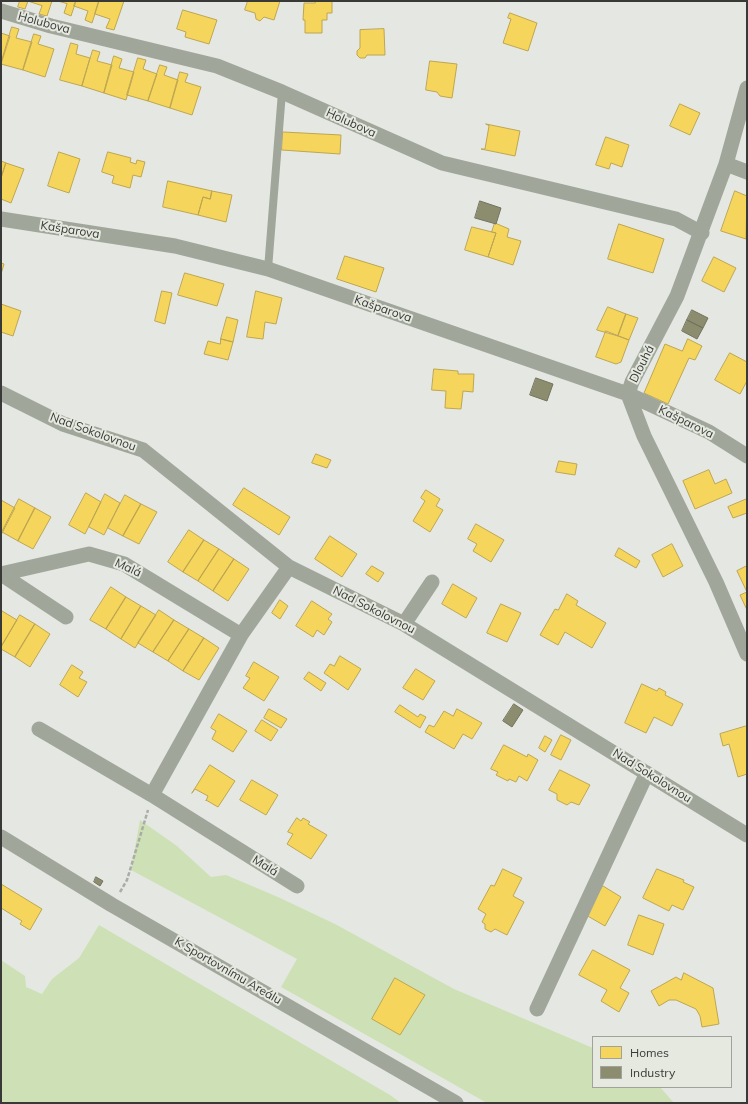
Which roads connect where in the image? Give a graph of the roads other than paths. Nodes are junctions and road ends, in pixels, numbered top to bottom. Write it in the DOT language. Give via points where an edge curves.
graph roads {
  1 [pos="1,11"];
  2 [pos="747,88"];
  3 [pos="282,92"];
  4 [pos="726,164"];
  5 [pos="747,172"];
  6 [pos="1,219"];
  7 [pos="702,233"];
  8 [pos="268,269"];
  9 [pos="1,393"];
  10 [pos="628,394"];
  11 [pos="747,456"];
  12 [pos="288,567"];
  13 [pos="1,574"];
  14 [pos="432,582"];
  15 [pos="66,617"];
  16 [pos="404,624"];
  17 [pos="241,635"];
  18 [pos="747,654"];
  19 [pos="39,729"];
  20 [pos="647,773"];
  21 [pos="152,794"];
  22 [pos="747,835"];
  23 [pos="1,837"];
  24 [pos="297,886"];
  25 [pos="537,1009"];
  26 [pos="456,1103"];
  1 -- 3 [label="street, Holubova" via="51,26 217,66"];
  2 -- 4 [label="street, Dlouhá"];
  3 -- 7 [label="street, Holubova" via="442,163 676,219"];
  3 -- 8 [label="lane"];
  4 -- 5 [label="street"];
  4 -- 7 [label="street, Dlouhá"];
  6 -- 8 [label="street, Kašparova" via="175,246"];
  7 -- 10 [label="street, Dlouhá" via="677,296"];
  8 -- 10 [label="street, Kašparova"];
  9 -- 12 [label="street, Nad Sokolovnou" via="63,424 143,450"];
  10 -- 11 [label="street, Kašparova" via="709,432"];
  10 -- 18 [label="street, Dlouhá" via="644,436 716,582"];
  12 -- 16 [label="street, Nad Sokolovnou"];
  12 -- 17 [label="street"];
  13 -- 15 [label="street, Malá"];
  13 -- 17 [label="street, Malá" via="89,554 124,564"];
  14 -- 16 [label="street"];
  16 -- 20 [label="street, Nad Sokolovnou"];
  17 -- 21 [label="street"];
  19 -- 21 [label="street, Malá"];
  20 -- 22 [label="street, Nad Sokolovnou"];
  20 -- 25 [label="street"];
  21 -- 24 [label="street, Malá"];
  23 -- 26 [label="street, K Sportovnímu Areálu" via="112,905"];
}
